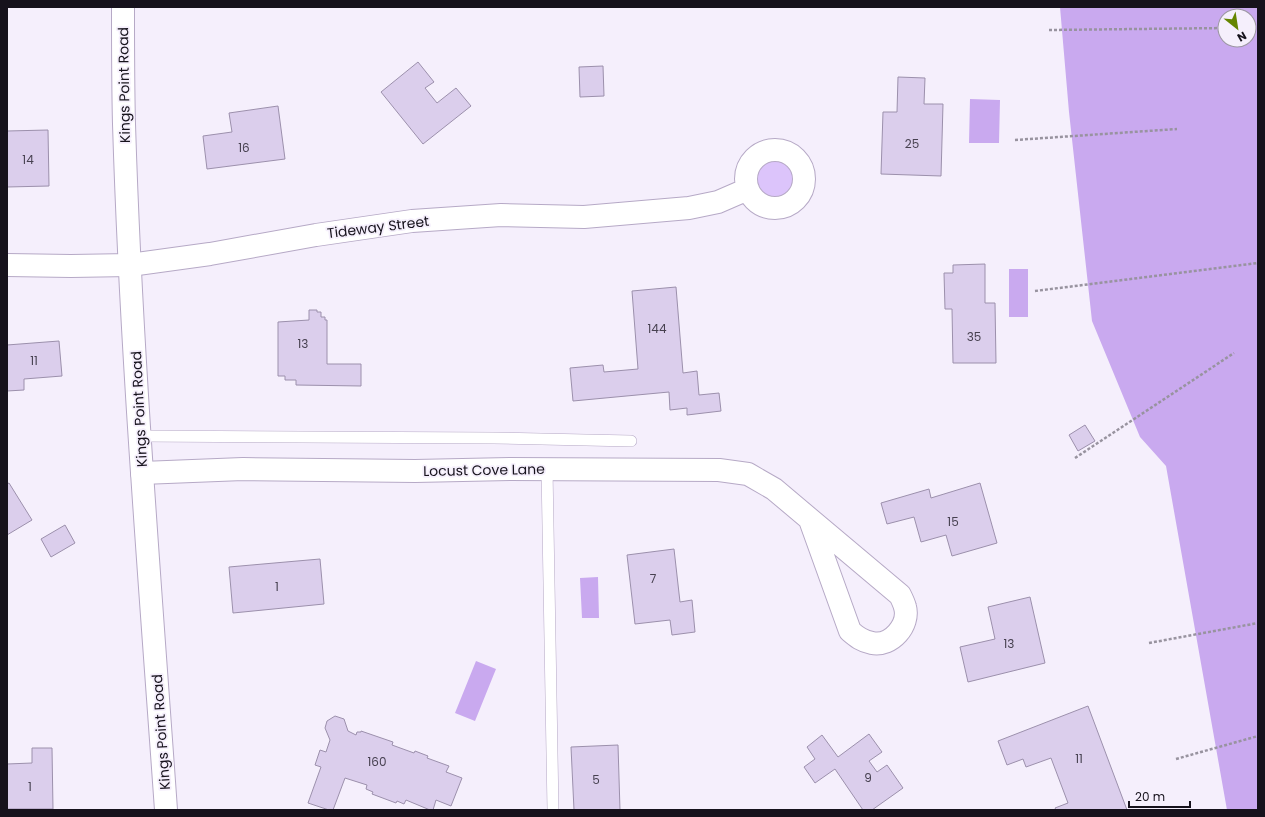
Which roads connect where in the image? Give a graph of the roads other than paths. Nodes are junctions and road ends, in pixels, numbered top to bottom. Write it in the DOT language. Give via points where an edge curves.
graph roads {
  1 [pos="122,7"];
  2 [pos="748,189"];
  3 [pos="7,265"];
  4 [pos="130,265"];
  5 [pos="140,436"];
  6 [pos="631,440"];
  7 [pos="547,469"];
  8 [pos="142,473"];
  9 [pos="810,520"];
  10 [pos="166,810"];
  11 [pos="554,810"];
  1 -- 4 [label="street, Kings Point Road"];
  2 -- 4 [label="street, Tideway Street" via="718,202 689,208 584,217 501,215 412,221"];
  3 -- 4 [label="street, Tideway Street"];
  4 -- 5 [label="street, Kings Point Road"];
  5 -- 6 [label="lane"];
  5 -- 8 [label="street, Kings Point Road"];
  7 -- 8 [label="street, Locust Cove Lane" via="243,469"];
  7 -- 9 [label="street, Locust Cove Lane" via="719,470 748,474 774,489"];
  7 -- 11 [label="lane"];
  8 -- 10 [label="street, Kings Point Road"];
  9 -- 9 [label="street, Locust Cove Lane" via="850,630 860,640 874,644 887,641 898,633 905,621 906,608 900,595"];
}
